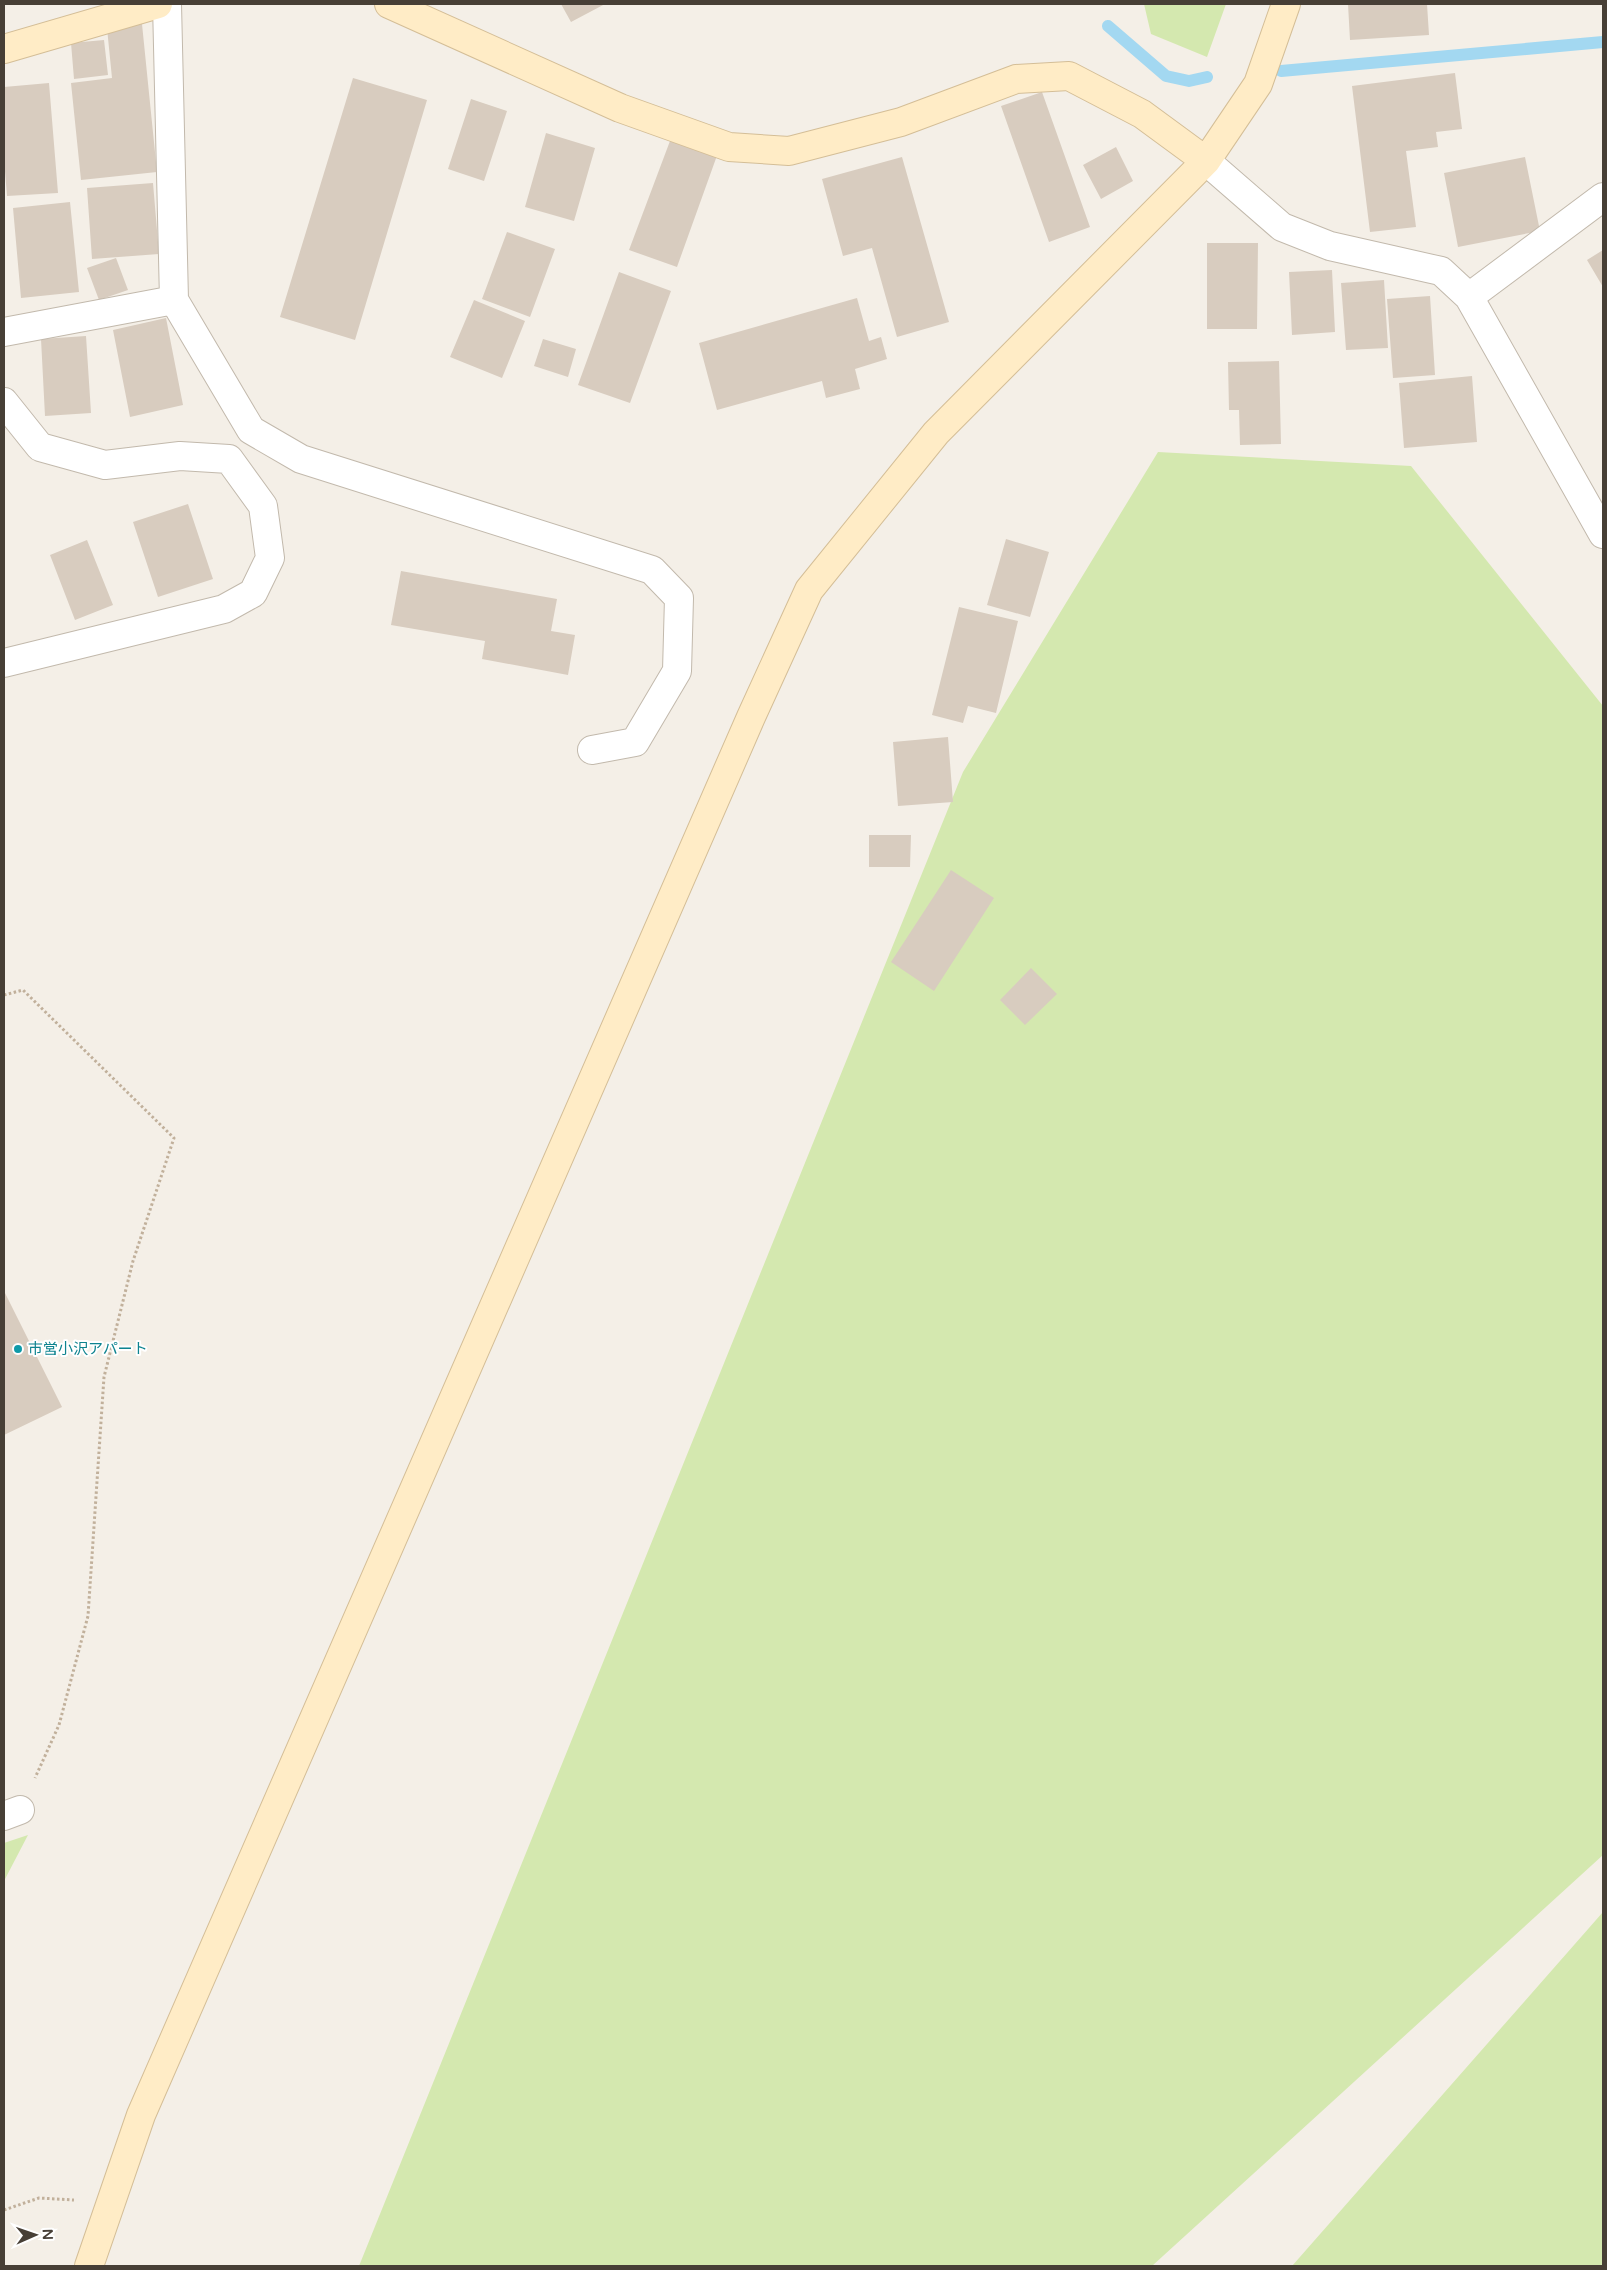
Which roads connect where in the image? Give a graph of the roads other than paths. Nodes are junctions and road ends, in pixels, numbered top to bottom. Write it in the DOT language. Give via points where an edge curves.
graph roads {
  1 [pos="158,4"];
  2 [pos="167,4"];
  3 [pos="388,4"];
  4 [pos="1286,4"];
  5 [pos="4,49"];
  6 [pos="1206,161"];
  7 [pos="1603,197"];
  8 [pos="1469,297"];
  9 [pos="174,300"];
  10 [pos="4,332"];
  11 [pos="4,402"];
  12 [pos="1603,534"];
  13 [pos="4,663"];
  14 [pos="592,750"];
  15 [pos="89,2266"];
  1 -- 5 [label="street"];
  2 -- 9 [label="street"];
  3 -- 6 [label="street" via="620,108 729,147 789,151 900,122 1016,79 1069,76 1142,114"];
  4 -- 6 [label="street" via="1258,84"];
  6 -- 8 [label="street" via="1282,227 1330,246 1441,271"];
  6 -- 15 [label="street" via="936,433 809,590 141,2115"];
  7 -- 8 [label="street"];
  8 -- 12 [label="street"];
  9 -- 10 [label="street"];
  9 -- 14 [label="street" via="251,430 301,459 652,570 679,598 677,671 635,742"];
  11 -- 13 [label="street" via="40,447 105,465 180,456 229,459 263,506 270,558 253,593 224,608"];
}
